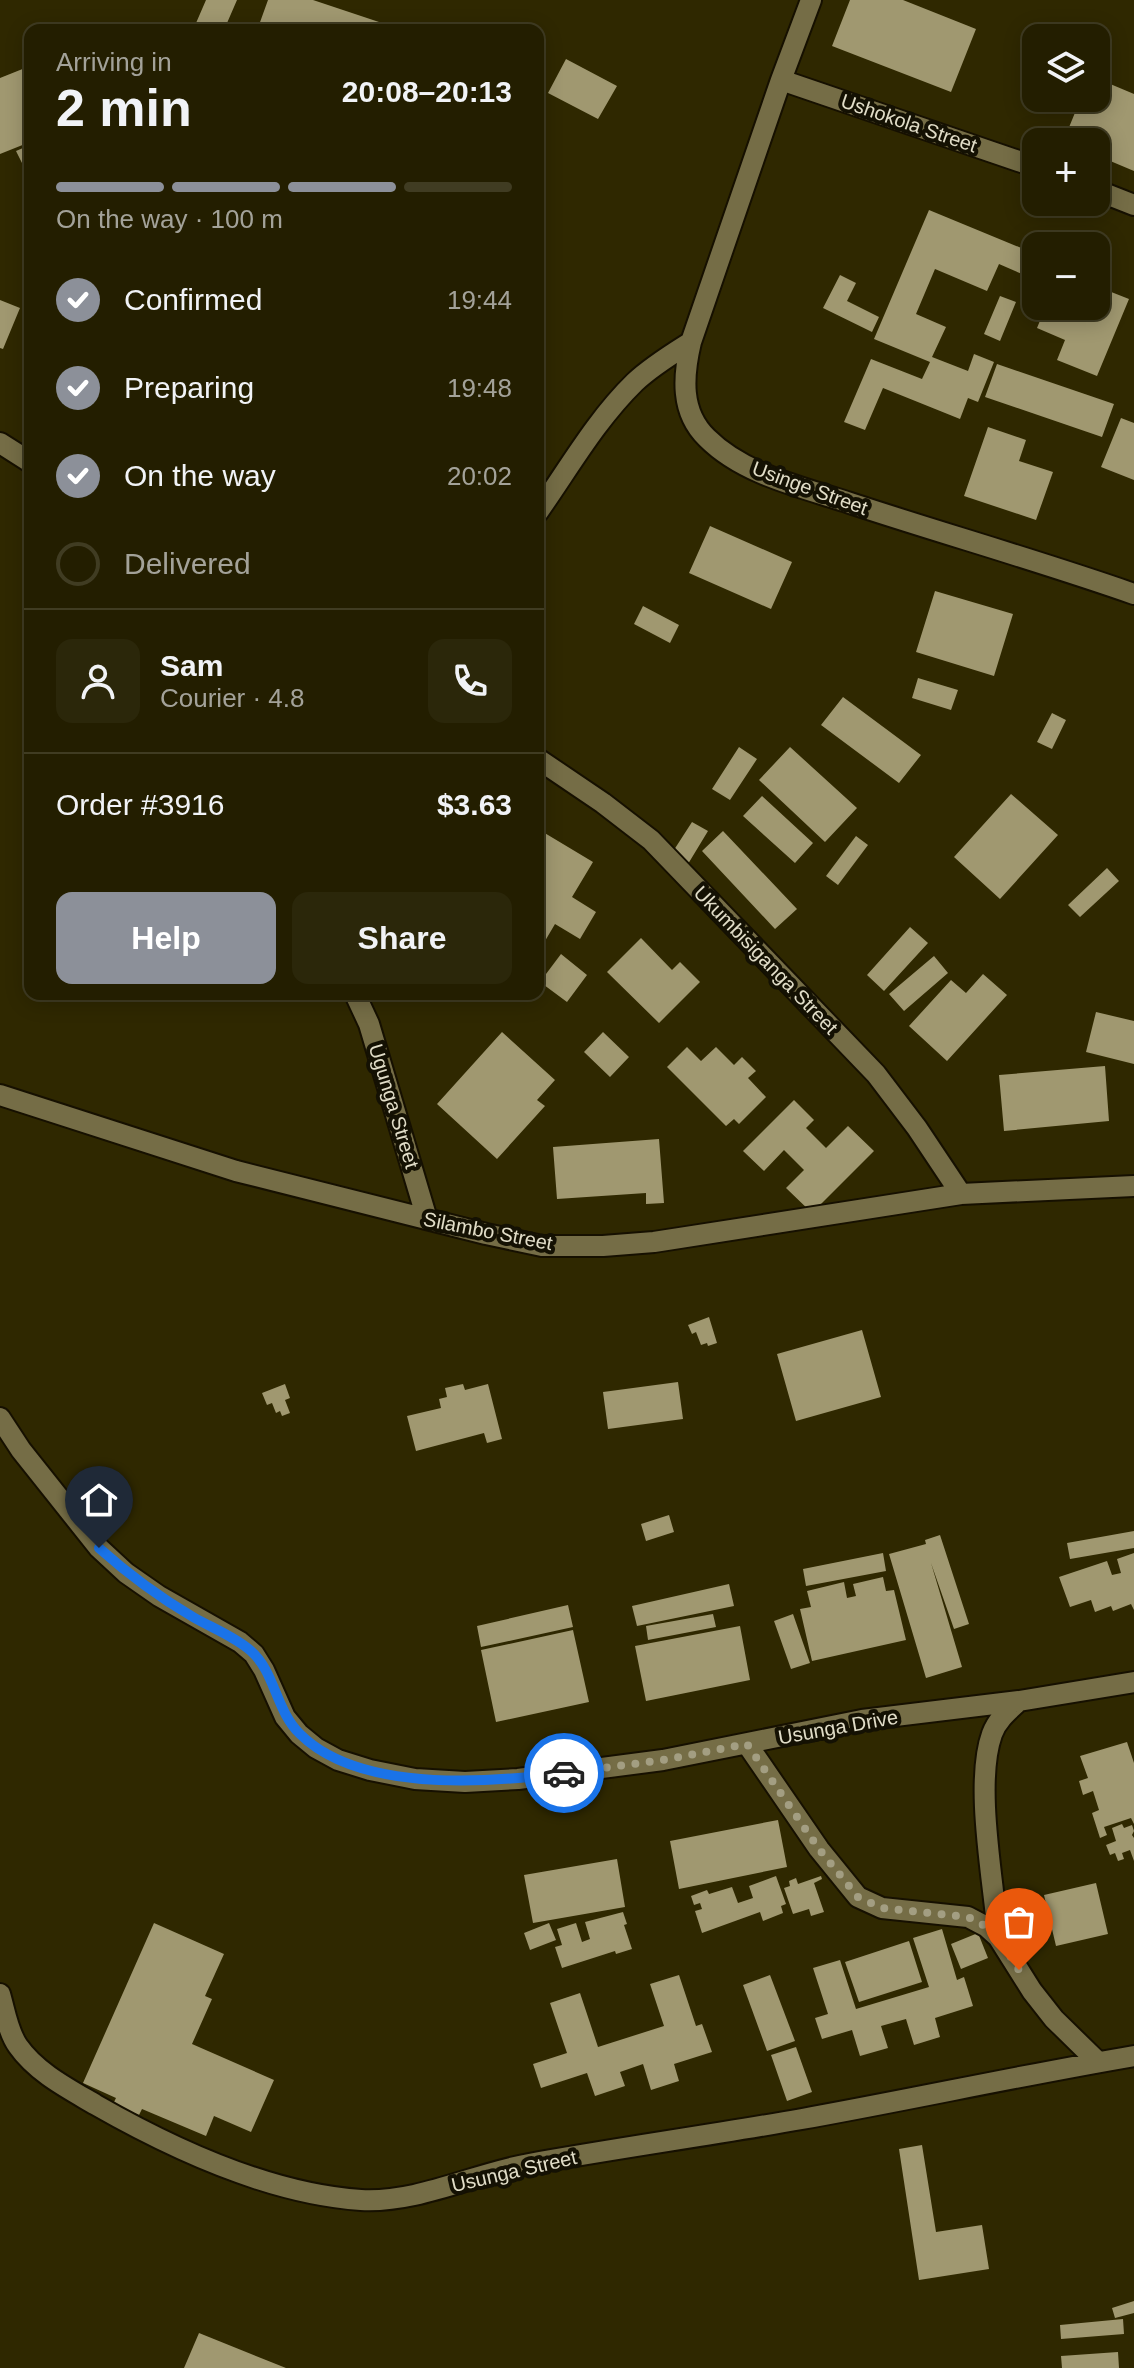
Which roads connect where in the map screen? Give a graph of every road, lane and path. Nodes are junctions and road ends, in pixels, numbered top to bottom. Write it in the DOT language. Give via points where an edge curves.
graph roads {
  1 [pos="811,0"];
  2 [pos="781,80"];
  3 [pos="1022,162"];
  4 [pos="1110,196"];
  5 [pos="1134,205"];
  6 [pos="691,342"];
  7 [pos="0,443"];
  8 [pos="24,458"];
  9 [pos="544,503"];
  10 [pos="1134,594"];
  11 [pos="544,763"];
  12 [pos="358,1000"];
  13 [pos="0,1095"];
  14 [pos="1134,1186"];
  15 [pos="961,1194"];
  16 [pos="427,1219"];
  17 [pos="0,1418"];
  18 [pos="1134,1682"];
  19 [pos="1019,1701"];
  20 [pos="747,1744"];
  21 [pos="998,1937"];
  22 [pos="0,1994"];
  23 [pos="1134,2056"];
  24 [pos="1098,2062"];
  1 -- 2 [label="street, Usinge Street"];
  2 -- 3 [label="street, Ushokola Street"];
  2 -- 6 [label="street, Usinge Street"];
  4 -- 5 [label="street"];
  6 -- 9 [label="street" via="635,382 595,427"];
  6 -- 10 [label="street, Usinge Street" via="685,399 705,437 732,458 778,479"];
  7 -- 8 [label="street"];
  11 -- 15 [label="street, Ukumbisiganga Street" via="651,840 694,884 876,1074"];
  12 -- 16 [label="street, Ugunga Street"];
  13 -- 16 [label="street, Silambo Street" via="236,1171"];
  14 -- 15 [label="street, Silambo Street"];
  15 -- 16 [label="street, Silambo Street" via="603,1246 542,1246"];
  17 -- 20 [label="street, Usunga Drive" via="99,1548 159,1596 254,1654 285,1717 316,1748 338,1760 415,1779 465,1782 663,1760"];
  18 -- 19 [label="street, Usunga Drive"];
  19 -- 20 [label="street, Usunga Drive" via="862,1720"];
  19 -- 21 [label="street" via="992,1734 987,1758"];
  20 -- 21 [label="street" via="858,1897 882,1908 968,1917"];
  21 -- 24 [label="street" via="1054,2019"];
  22 -- 24 [label="street, Usunga Street" via="17,2045 62,2086 141,2131 228,2169 302,2191 361,2200 393,2198 524,2165"];
  23 -- 24 [label="street, Usunga Street"];
}
